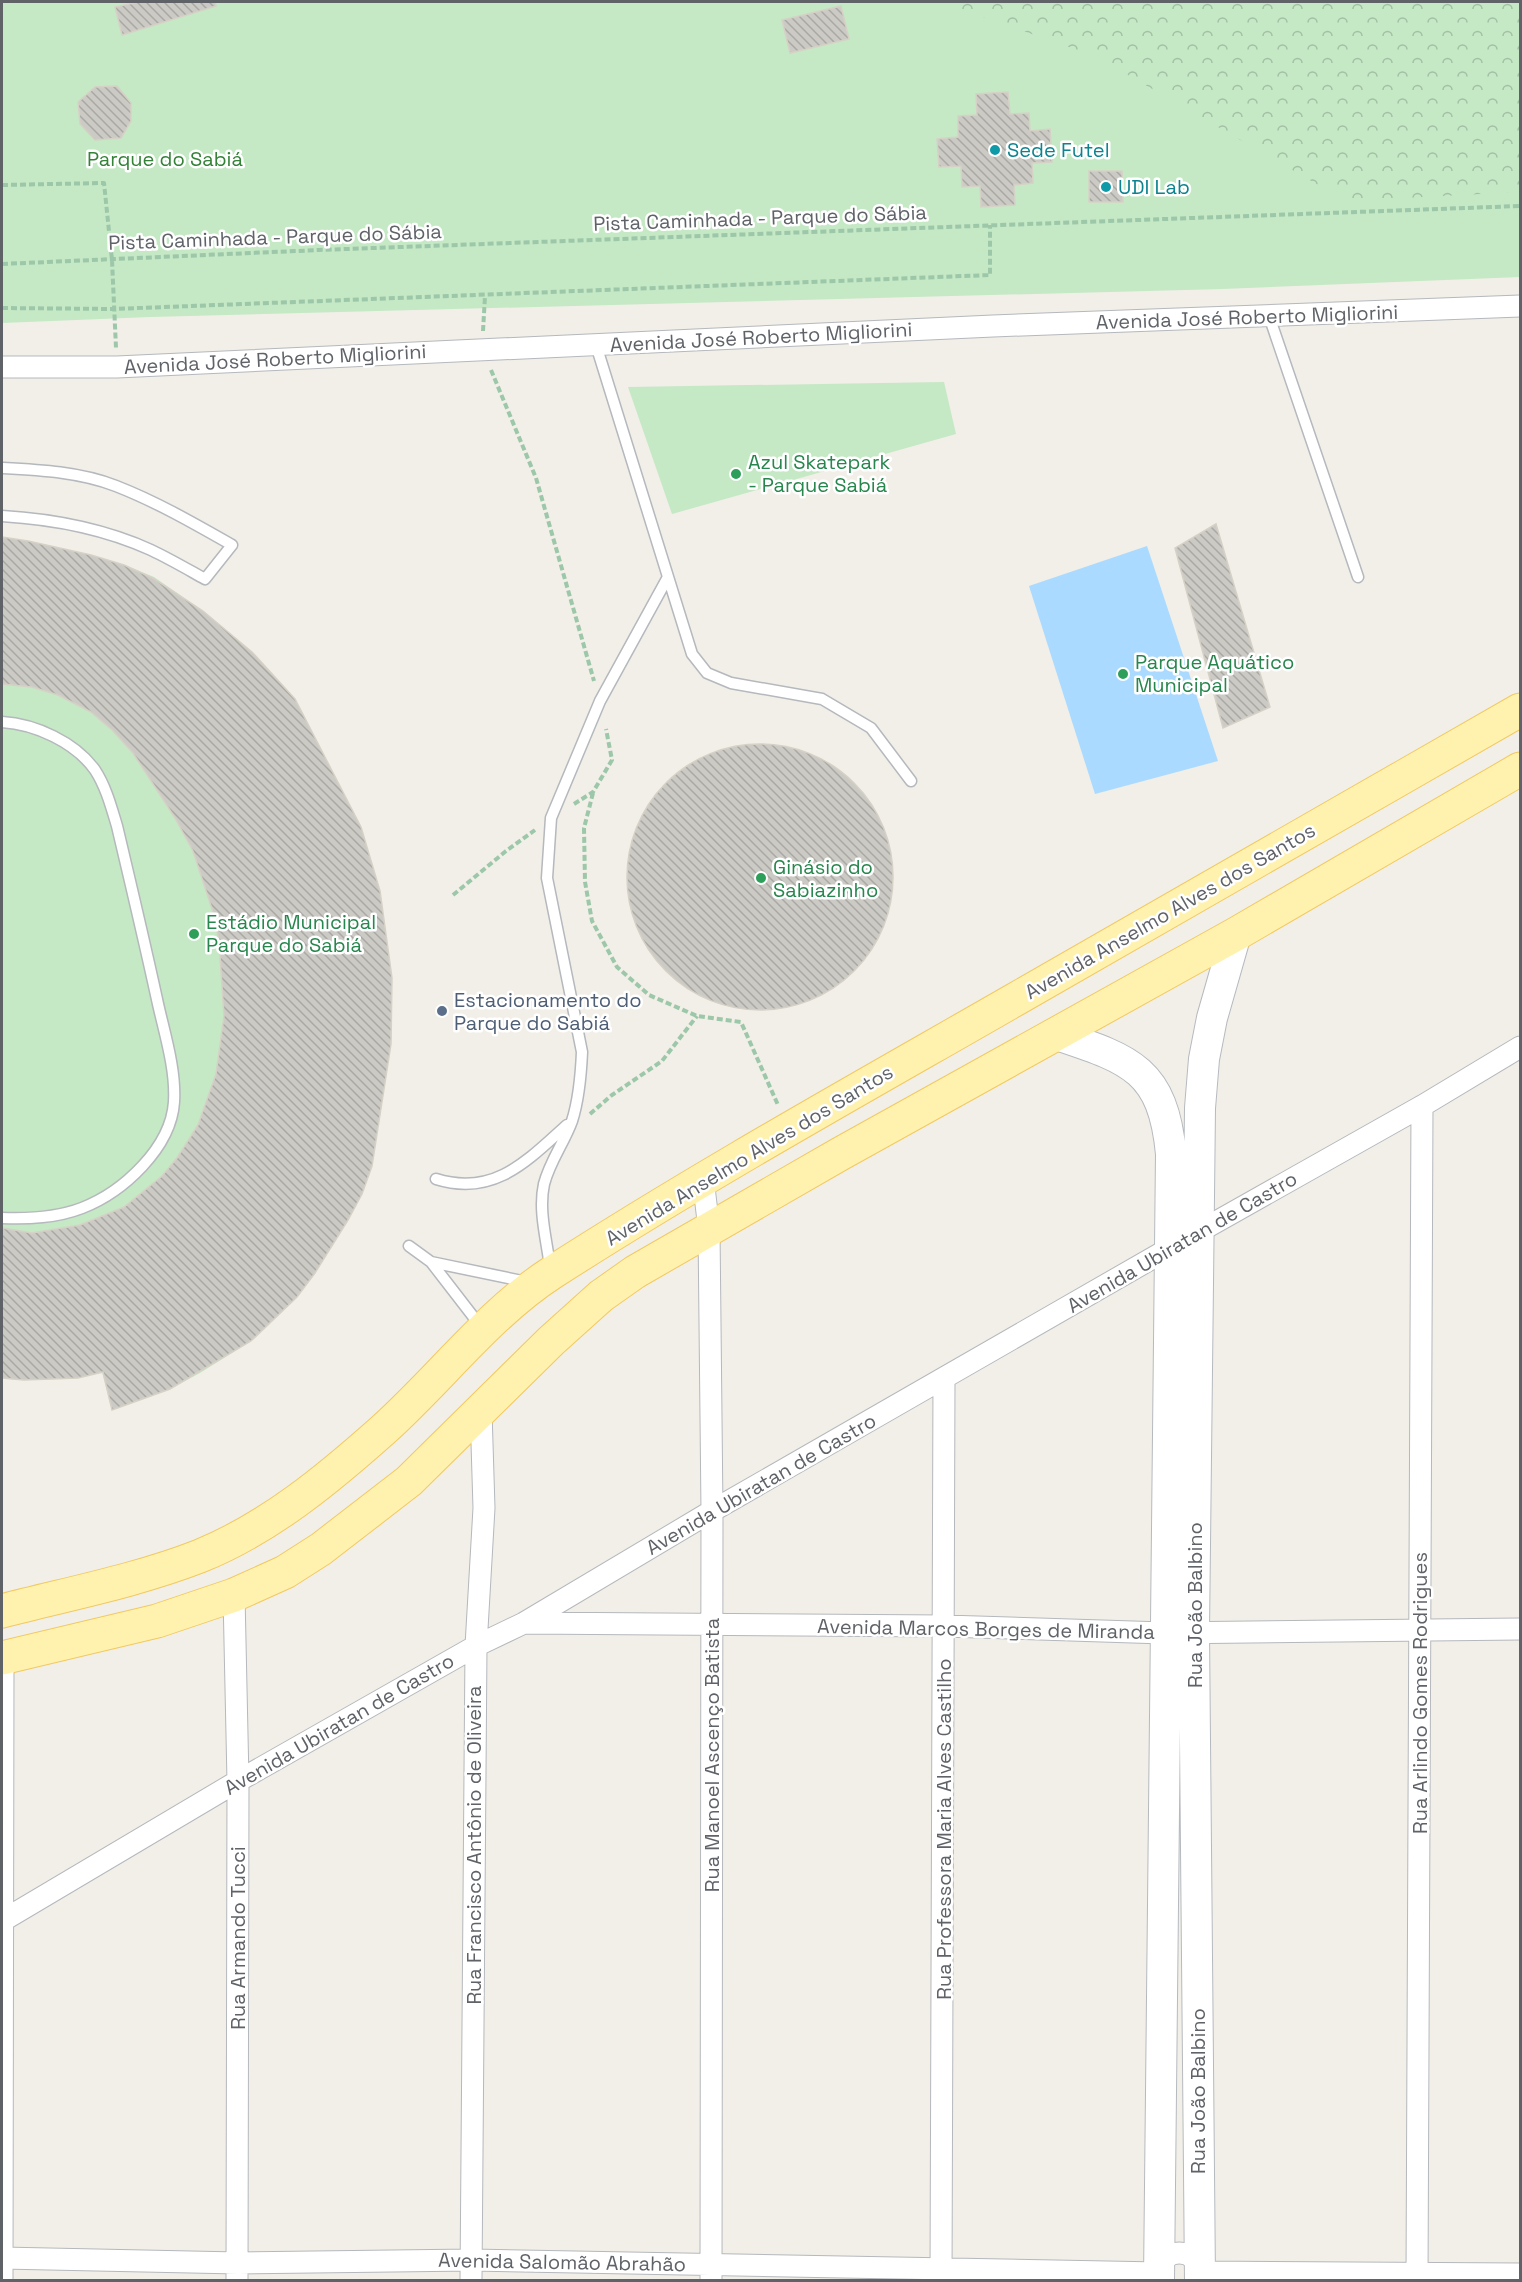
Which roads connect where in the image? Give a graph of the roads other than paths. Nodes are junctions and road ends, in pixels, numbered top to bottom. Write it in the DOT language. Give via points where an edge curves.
graph roads {
  1 [pos="1521,306"];
  2 [pos="1269,316"];
  3 [pos="596,345"];
  4 [pos="2,367"];
  5 [pos="2,468"];
  6 [pos="2,516"];
  7 [pos="668,577"];
  8 [pos="1358,577"];
  9 [pos="1521,710"];
  10 [pos="2,722"];
  11 [pos="1521,770"];
  12 [pos="911,781"];
  13 [pos="1236,934"];
  14 [pos="1054,1034"];
  15 [pos="1521,1047"];
  16 [pos="1422,1106"];
  17 [pos="572,1120"];
  18 [pos="436,1179"];
  19 [pos="704,1179"];
  20 [pos="2,1218"];
  21 [pos="709,1229"];
  22 [pos="1199,1232"];
  23 [pos="410,1246"];
  24 [pos="1170,1248"];
  25 [pos="431,1262"];
  26 [pos="543,1279"];
  27 [pos="484,1330"];
  28 [pos="944,1378"];
  29 [pos="481,1411"];
  30 [pos="712,1511"];
  31 [pos="234,1595"];
  32 [pos="2,1611"];
  33 [pos="524,1623"];
  34 [pos="712,1623"];
  35 [pos="945,1626"];
  36 [pos="1521,1629"];
  37 [pos="1420,1630"];
  38 [pos="1194,1632"];
  39 [pos="1164,1633"];
  40 [pos="476,1646"];
  41 [pos="2,1658"];
  42 [pos="238,1781"];
  43 [pos="2,1920"];
  44 [pos="2,2258"];
  45 [pos="472,2270"];
  46 [pos="237,2272"];
  47 [pos="711,2272"];
  48 [pos="1521,2274"];
  49 [pos="941,2275"];
  50 [pos="1159,2278"];
  51 [pos="1199,2278"];
  52 [pos="1417,2278"];
  53 [pos="2,2280"];
  1 -- 2 [label="street, Avenida José Roberto Migliorini"];
  2 -- 3 [label="street, Avenida José Roberto Migliorini"];
  2 -- 8 [label="lane"];
  3 -- 4 [label="street, Avenida José Roberto Migliorini" via="117,367"];
  3 -- 7 [label="lane"];
  5 -- 6 [label="lane" via="57,472 115,485 232,545 205,579 117,537 71,525"];
  7 -- 12 [label="lane" via="692,654 707,673 731,683 822,699 870,728"];
  7 -- 17 [label="lane" via="600,701 551,818 547,878 582,1052"];
  9 -- 19 [label="main road, Avenida Anselmo Alves dos Santos"];
  10 -- 20 [label="lane" via="35,729 76,750 107,792 169,1054 174,1102 169,1125 159,1144 122,1185 102,1199 61,1215"];
  11 -- 13 [label="main road"];
  13 -- 14 [label="main road"];
  13 -- 22 [label="main road, Rua João Balbino" via="1204,1059"];
  14 -- 21 [label="main road"];
  14 -- 24 [label="main road, Rua João Balbino" via="1109,1052 1127,1062 1153,1088 1165,1116 1171,1154"];
  15 -- 16 [label="street, Avenida Ubiratan de Castro"];
  16 -- 22 [label="street, Avenida Ubiratan de Castro"];
  16 -- 37 [label="street, Rua Arlindo Gomes Rodrigues"];
  17 -- 18 [label="lane" via="505,1174 483,1182 455,1185"];
  17 -- 26 [label="lane" via="544,1186"];
  19 -- 21 [label="street, Rua Manoel Ascenço Batista"];
  19 -- 26 [label="main road, Avenida Anselmo Alves dos Santos"];
  21 -- 29 [label="main road" via="601,1296"];
  21 -- 30 [label="street, Rua Manoel Ascenço Batista"];
  22 -- 24 [label="street, Avenida Ubiratan de Castro"];
  22 -- 38 [label="main road, Rua João Balbino"];
  23 -- 25 [label="lane"];
  24 -- 28 [label="street, Avenida Ubiratan de Castro"];
  24 -- 39 [label="main road, Rua João Balbino"];
  25 -- 26 [label="lane"];
  25 -- 27 [label="lane"];
  26 -- 27 [label="main road, Avenida Anselmo Alves dos Santos"];
  27 -- 32 [label="main road, Avenida Anselmo Alves dos Santos" via="388,1426 327,1478 244,1534 201,1555 144,1575"];
  28 -- 30 [label="street, Avenida Ubiratan de Castro"];
  28 -- 35 [label="street, Rua Professora Maria Alves Castilho"];
  29 -- 31 [label="main road" via="409,1481 321,1549 285,1572"];
  29 -- 40 [label="street, Rua Francisco Antônio de Oliveira" via="484,1508"];
  30 -- 33 [label="street, Avenida Ubiratan de Castro"];
  30 -- 34 [label="street, Rua Manoel Ascenço Batista"];
  31 -- 41 [label="main road" via="157,1621"];
  31 -- 42 [label="street, Rua Armando Tucci"];
  33 -- 34 [label="street, Avenida Marcos Borges de Miranda"];
  33 -- 40 [label="street, Avenida Ubiratan de Castro"];
  34 -- 35 [label="street, Avenida Marcos Borges de Miranda"];
  34 -- 47 [label="street, Rua Manoel Ascenço Batista"];
  35 -- 39 [label="street, Avenida Marcos Borges de Miranda"];
  35 -- 49 [label="street, Rua Professora Maria Alves Castilho"];
  36 -- 37 [label="street, Avenida Marcos Borges de Miranda"];
  37 -- 38 [label="street, Avenida Marcos Borges de Miranda"];
  37 -- 52 [label="street, Rua Arlindo Gomes Rodrigues"];
  38 -- 39 [label="street, Avenida Marcos Borges de Miranda"];
  38 -- 51 [label="main road, Rua João Balbino"];
  39 -- 50 [label="main road, Rua João Balbino"];
  40 -- 42 [label="street, Avenida Ubiratan de Castro"];
  40 -- 45 [label="street, Rua Francisco Antônio de Oliveira"];
  41 -- 43 [label="street"];
  42 -- 43 [label="street, Avenida Ubiratan de Castro"];
  42 -- 46 [label="street, Rua Armando Tucci"];
  43 -- 44 [label="street"];
  44 -- 46 [label="street, Avenida Salomão Abrahão"];
  44 -- 53 [label="street"];
  45 -- 46 [label="street, Avenida Salomão Abrahão"];
  45 -- 47 [label="street, Avenida Salomão Abrahão"];
  47 -- 49 [label="street, Avenida Salomão Abrahão"];
  48 -- 52 [label="street"];
  49 -- 50 [label="street, Avenida Salomão Abrahão"];
  50 -- 51 [label="street" via="1165,2257 1177,2252 1192,2257 1198,2264"];
  51 -- 52 [label="street"];
}
